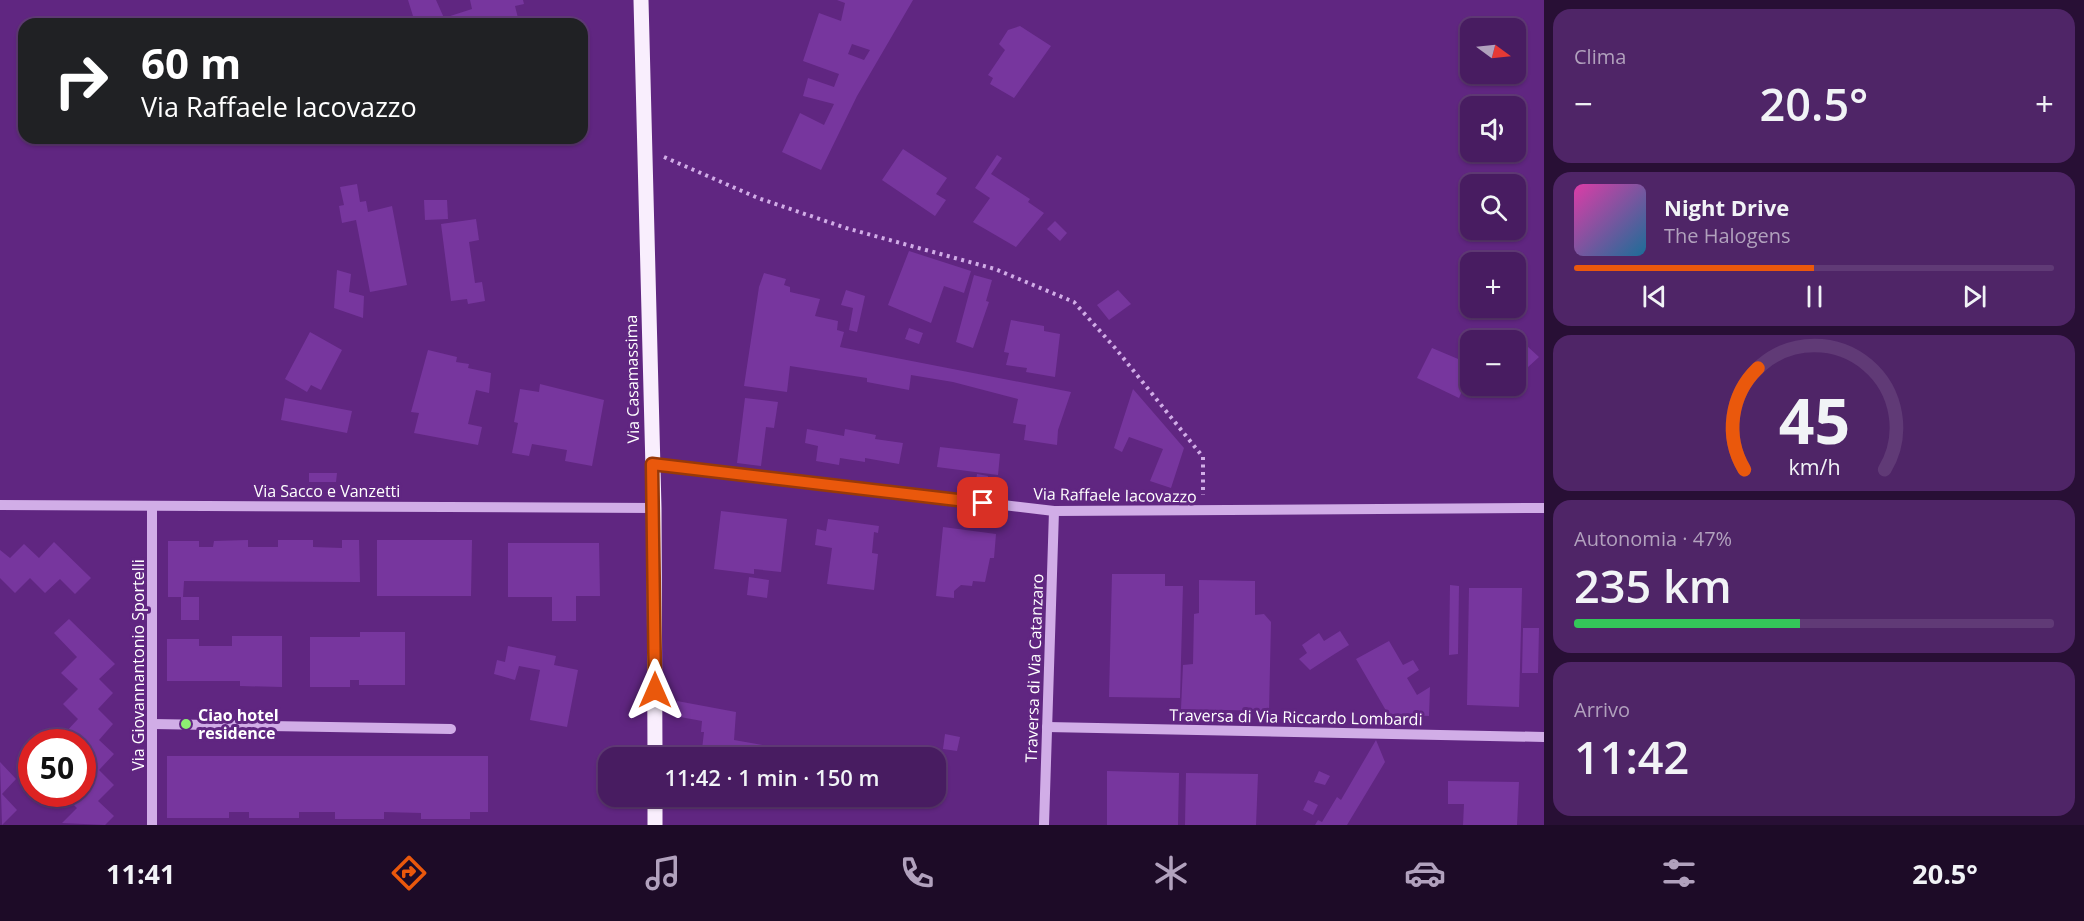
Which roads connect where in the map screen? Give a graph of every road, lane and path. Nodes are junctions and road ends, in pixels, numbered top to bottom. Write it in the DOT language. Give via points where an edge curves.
graph roads {
  1 [pos="641,0"];
  2 [pos="644,149"];
  3 [pos="652,464"];
  4 [pos="0,505"];
  5 [pos="152,506"];
  6 [pos="654,508"];
  7 [pos="1544,508"];
  8 [pos="1202,511"];
  9 [pos="1054,512"];
  10 [pos="153,724"];
  11 [pos="1047,727"];
  12 [pos="452,729"];
  13 [pos="1544,737"];
  14 [pos="655,747"];
  15 [pos="655,807"];
  16 [pos="152,825"];
  17 [pos="655,825"];
  18 [pos="1044,825"];
  1 -- 2 [label="main road, Via Casamassima"];
  2 -- 3 [label="main road, Via Casamassima"];
  2 -- 8 [label="path" via="758,198 846,228 995,269 1074,302 1203,457"];
  3 -- 6 [label="main road, Via Casamassima"];
  3 -- 9 [label="street, Via Raffaele Iacovazzo"];
  4 -- 5 [label="street, Via Sacco e Vanzetti"];
  5 -- 6 [label="street, Via Sacco e Vanzetti"];
  5 -- 10 [label="street, Via Giovannantonio Sportelli"];
  6 -- 14 [label="main road, Via Casamassima"];
  7 -- 8 [label="street, Via Raffaele Iacovazzo"];
  8 -- 9 [label="street, Via Raffaele Iacovazzo"];
  9 -- 11 [label="street, Traversa di Via Catanzaro"];
  10 -- 12 [label="street"];
  10 -- 16 [label="street, Via Giovannantonio Sportelli"];
  11 -- 13 [label="street, Traversa di Via Riccardo Lombardi"];
  11 -- 18 [label="street, Traversa di Via Catanzaro"];
  15 -- 17 [label="main road"];
}
